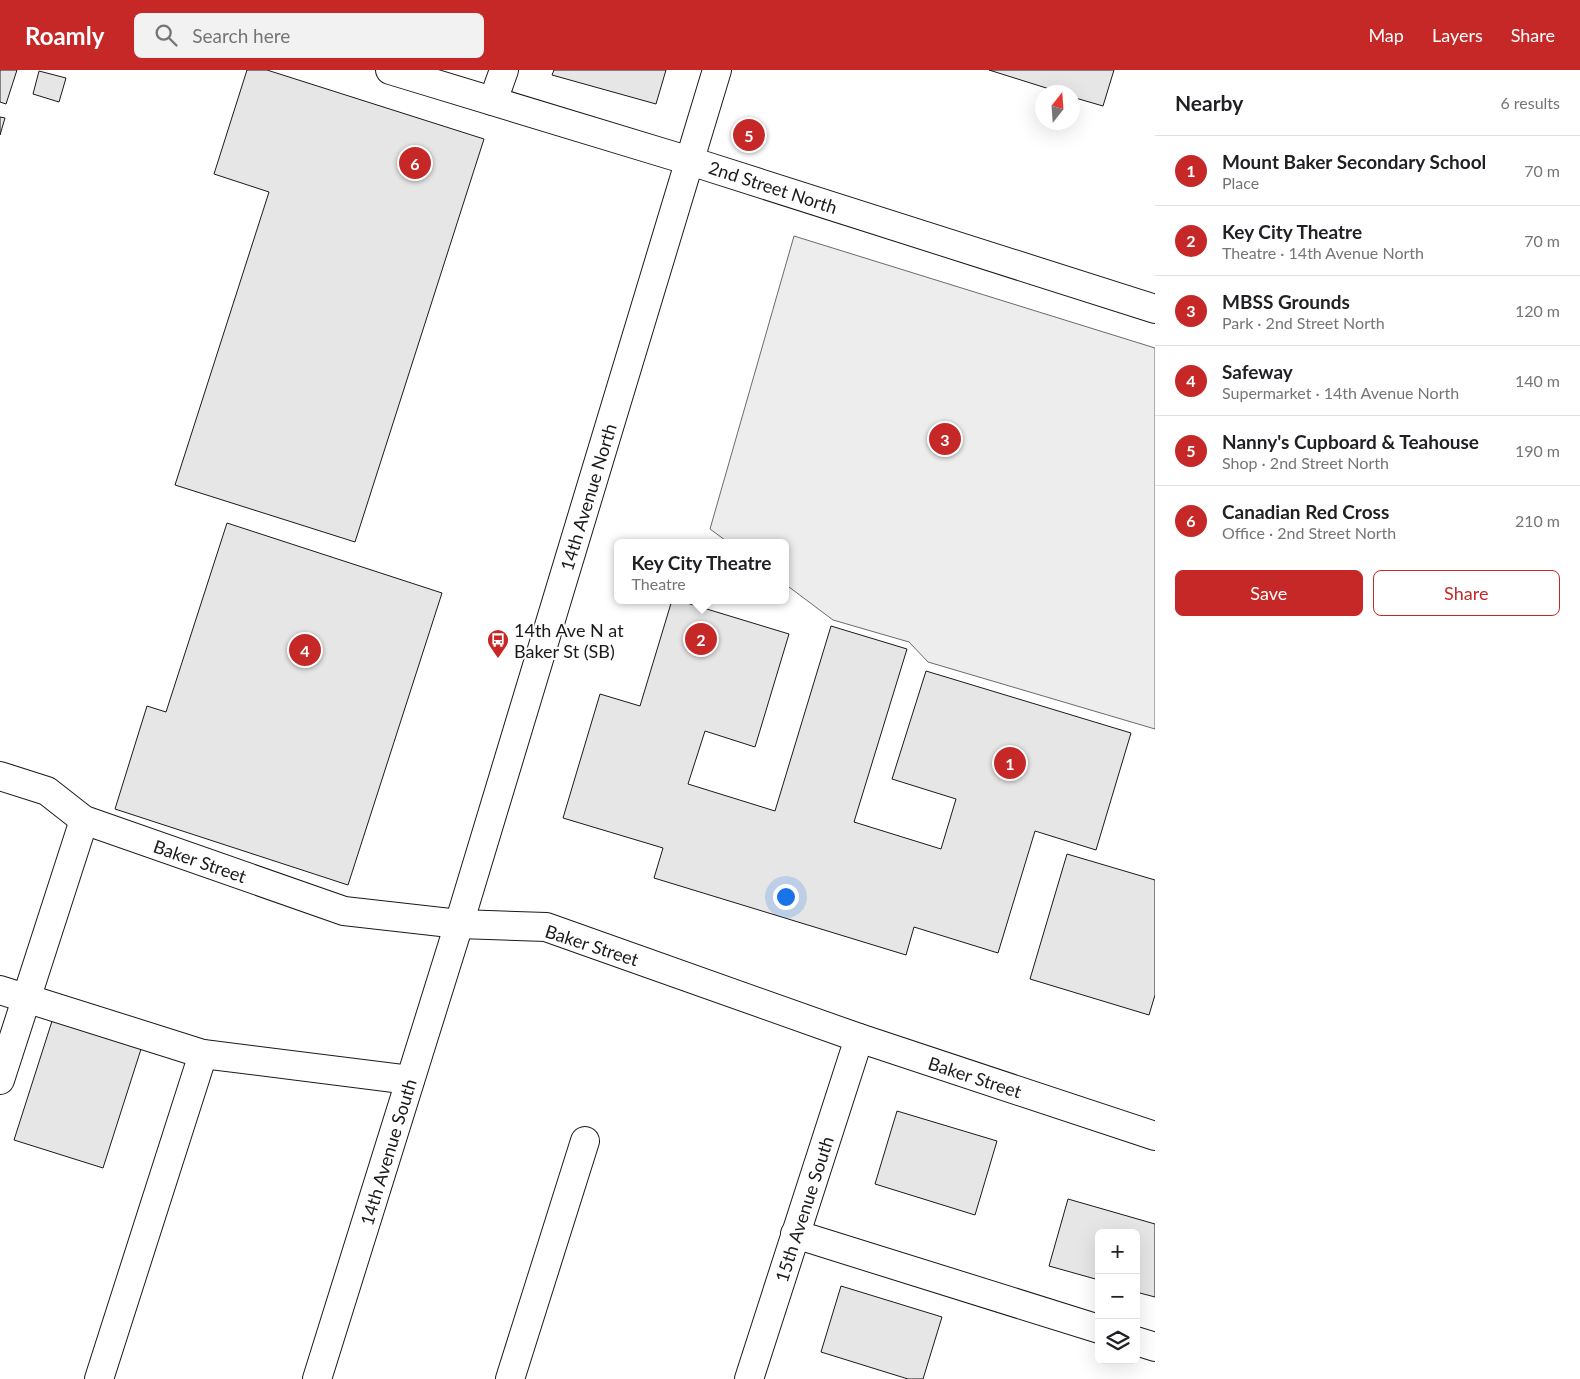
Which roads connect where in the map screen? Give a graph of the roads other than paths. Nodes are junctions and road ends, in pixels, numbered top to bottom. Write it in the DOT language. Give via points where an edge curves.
graph roads {
  1 [pos="390,70"];
  2 [pos="504,70"];
  3 [pos="718,70"];
  4 [pos="494,101"];
  5 [pos="690,161"];
  6 [pos="1155,309"];
  7 [pos="0,776"];
  8 [pos="84,820"];
  9 [pos="459,924"];
  10 [pos="0,990"];
  11 [pos="26,999"];
  12 [pos="859,1038"];
  13 [pos="203,1054"];
  14 [pos="0,1080"];
  15 [pos="410,1080"];
  16 [pos="1155,1136"];
  17 [pos="585,1142"];
  18 [pos="796,1234"];
  19 [pos="1095,1328"];
  20 [pos="1140,1342"];
  21 [pos="1155,1347"];
  22 [pos="99,1379"];
  23 [pos="317,1379"];
  24 [pos="510,1379"];
  25 [pos="749,1379"];
  1 -- 4 [label="street, 2nd Street North"];
  2 -- 4 [label="street"];
  3 -- 5 [label="street, 14th Avenue North"];
  4 -- 5 [label="street, 2nd Street North"];
  5 -- 6 [label="street, 2nd Street North"];
  5 -- 9 [label="street, 14th Avenue North"];
  7 -- 8 [label="street, Baker Street" via="47,791"];
  8 -- 9 [label="street, Baker Street" via="344,911"];
  8 -- 11 [label="street"];
  9 -- 12 [label="street, Baker Street" via="546,927"];
  9 -- 15 [label="street, 14th Avenue South"];
  10 -- 11 [label="street"];
  11 -- 13 [label="street"];
  11 -- 14 [label="street"];
  12 -- 16 [label="street, Baker Street"];
  12 -- 18 [label="street, 15th Avenue South"];
  13 -- 15 [label="street"];
  13 -- 22 [label="street"];
  15 -- 23 [label="street, 14th Avenue South"];
  17 -- 24 [label="street"];
  18 -- 19 [label="street"];
  18 -- 25 [label="street, 15th Avenue South"];
  20 -- 21 [label="street"];
}
